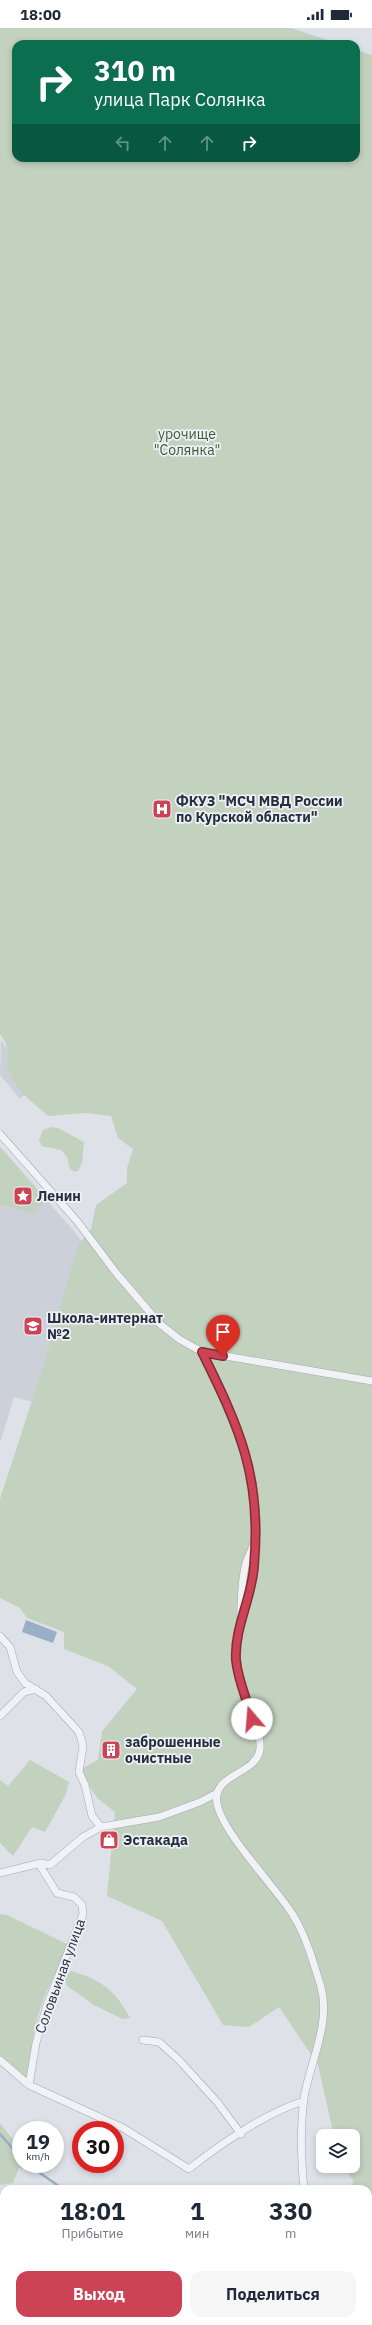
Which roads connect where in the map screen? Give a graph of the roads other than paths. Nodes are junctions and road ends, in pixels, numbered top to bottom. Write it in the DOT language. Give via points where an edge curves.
graph roads {
  1 [pos="0,1134"];
  2 [pos="202,1352"];
  3 [pos="372,1381"];
  4 [pos="0,1636"];
  5 [pos="36,1689"];
  6 [pos="0,1716"];
  7 [pos="218,1793"];
  8 [pos="101,1827"];
  9 [pos="39,1864"];
  10 [pos="0,1873"];
  11 [pos="143,2040"];
  12 [pos="0,2060"];
  13 [pos="29,2085"];
  14 [pos="304,2102"];
  15 [pos="240,2134"];
  16 [pos="304,2185"];
  1 -- 2 [label="street" via="77,1221 117,1274 160,1324"];
  2 -- 3 [label="street"];
  2 -- 7 [label="street" via="228,1404 247,1459 256,1511 255,1539 241,1587 236,1659 238,1678 260,1749 253,1763 222,1784"];
  4 -- 5 [label="street" via="10,1647 20,1677"];
  5 -- 6 [label="street" via="24,1692"];
  5 -- 8 [label="street" via="46,1696 79,1732 83,1746 79,1772 85,1785 92,1816"];
  7 -- 8 [label="street" via="159,1817"];
  7 -- 14 [label="street" via="217,1802 228,1828 293,1916 312,1958 322,1990 323,2018"];
  8 -- 9 [label="street" via="83,1837 50,1865"];
  9 -- 10 [label="street"];
  9 -- 13 [label="street, Соловьиная улица" via="57,1893 74,1897 82,1905 83,1914 46,2004"];
  11 -- 15 [label="street" via="159,2042 179,2060 218,2103"];
  12 -- 13 [label="street"];
  13 -- 15 [label="street" via="123,2128 189,2169"];
  14 -- 15 [label="street" via="289,2106"];
  14 -- 16 [label="street" via="301,2144"];
}
